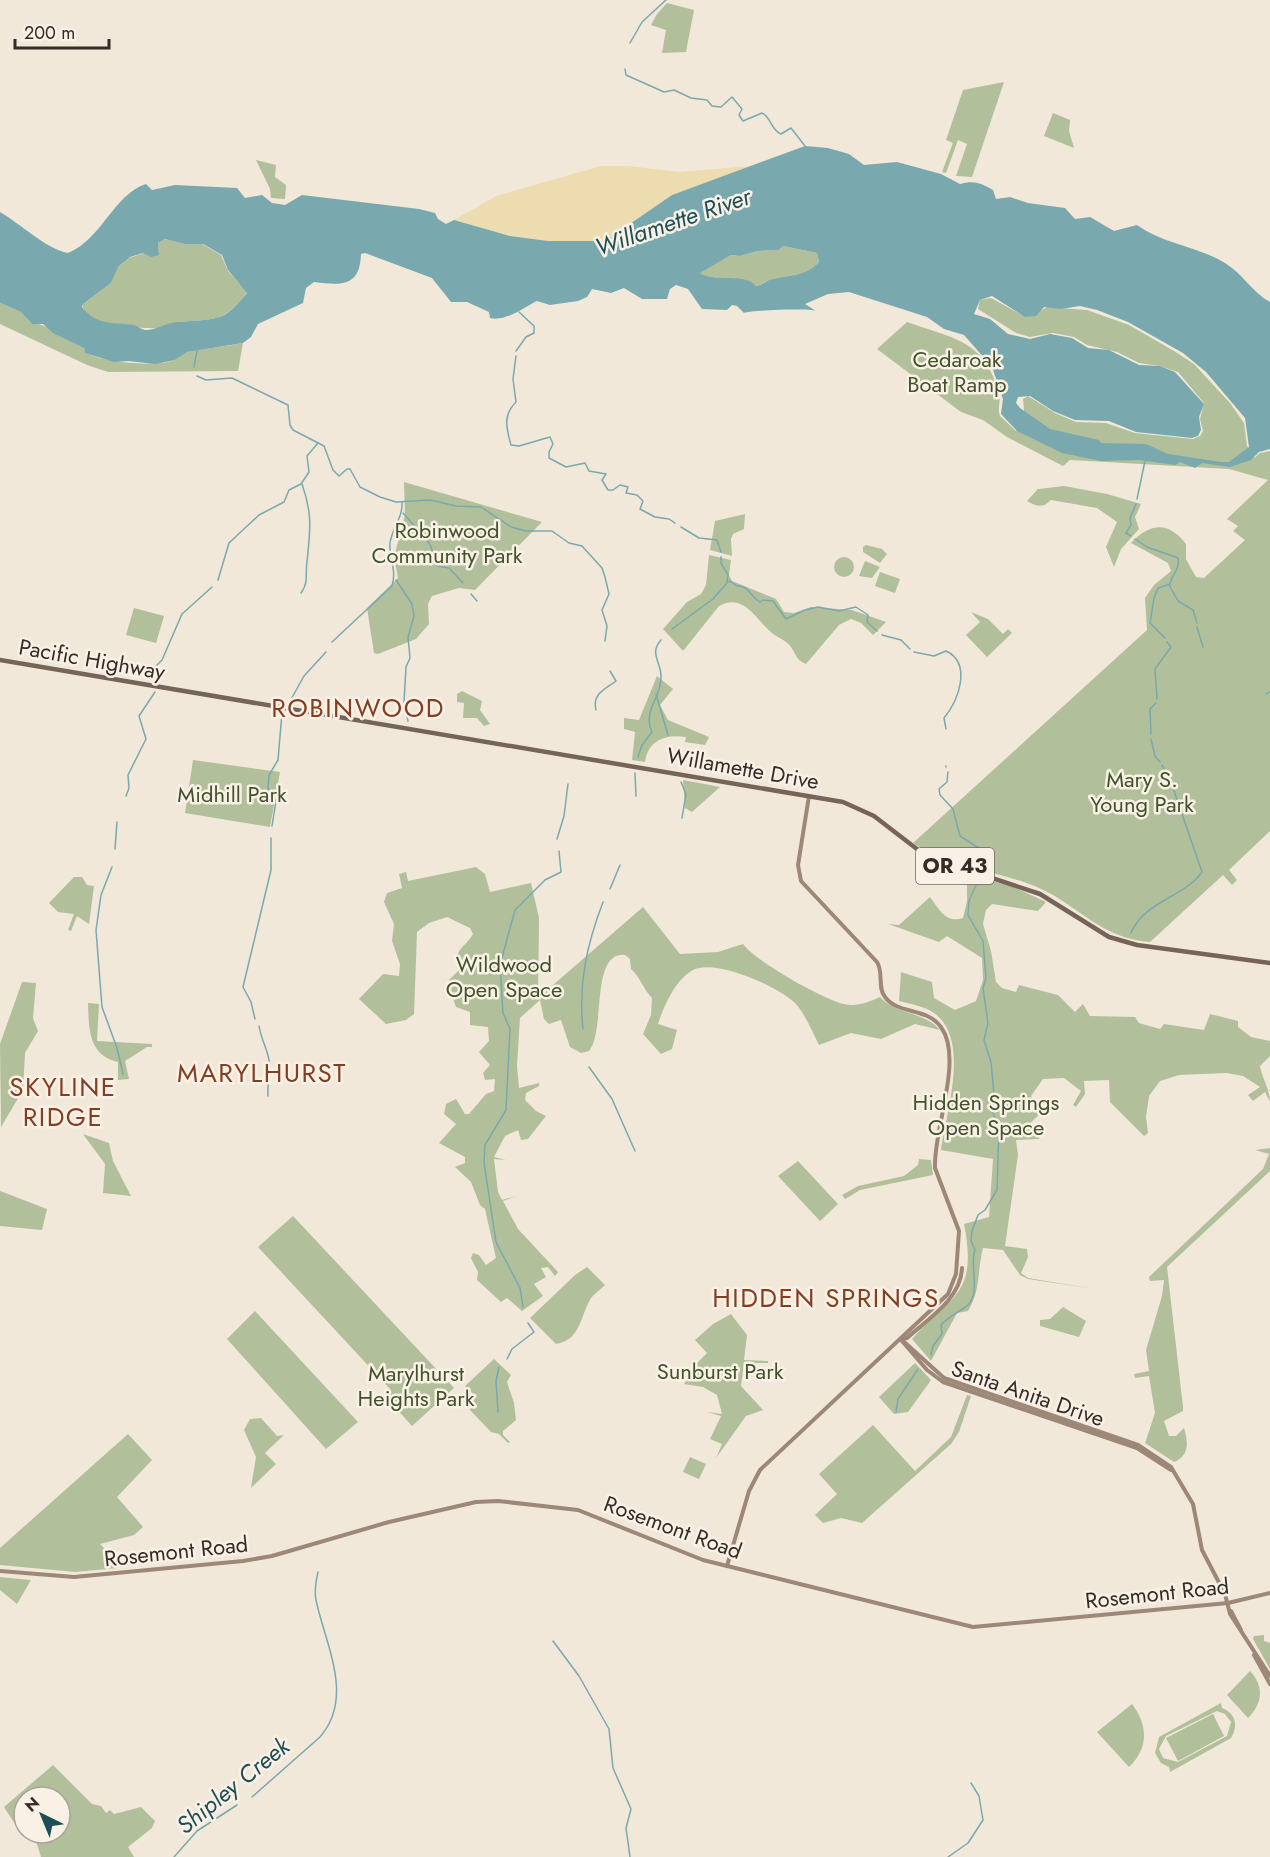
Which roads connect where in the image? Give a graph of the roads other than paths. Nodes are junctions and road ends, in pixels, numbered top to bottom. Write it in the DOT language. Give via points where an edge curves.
graph roads {
  1 [pos="0,660"];
  2 [pos="179,691"];
  3 [pos="810,796"];
  4 [pos="1270,963"];
  5 [pos="962,1268"];
  6 [pos="902,1340"];
  7 [pos="727,1566"];
  8 [pos="0,1571"];
  9 [pos="1270,1593"];
  10 [pos="1228,1603"];
  11 [pos="1254,1654"];
  12 [pos="1270,1676"];
  13 [pos="1270,1684"];
  1 -- 2 [label="main road, Pacific Highway / OR 43"];
  2 -- 3 [label="main road, Willamette Drive / OR 43"];
  3 -- 4 [label="main road, Willamette Drive / OR 43" via="859,808 926,856 1033,891 1117,940"];
  3 -- 6 [label="main road" via="798,865 801,881 877,962 887,999 929,1015 941,1026 946,1038 948,1074 935,1165 957,1222 956,1278 950,1291"];
  5 -- 6 [label="main road" via="952,1296"];
  6 -- 7 [label="main road" via="760,1470 749,1491"];
  6 -- 10 [label="main road, Santa Anita Drive" via="944,1378 1138,1445 1160,1458 1189,1496 1203,1552"];
  7 -- 8 [label="main road, Rosemont Road" via="677,1551 578,1510 488,1501 389,1522 248,1561 65,1578"];
  7 -- 10 [label="main road, Rosemont Road" via="977,1627"];
  9 -- 10 [label="main road, Rosemont Road"];
  10 -- 11 [label="main road, Santa Anita Drive" via="1232,1619"];
  11 -- 12 [label="main road"];
  11 -- 13 [label="main road"];
}
